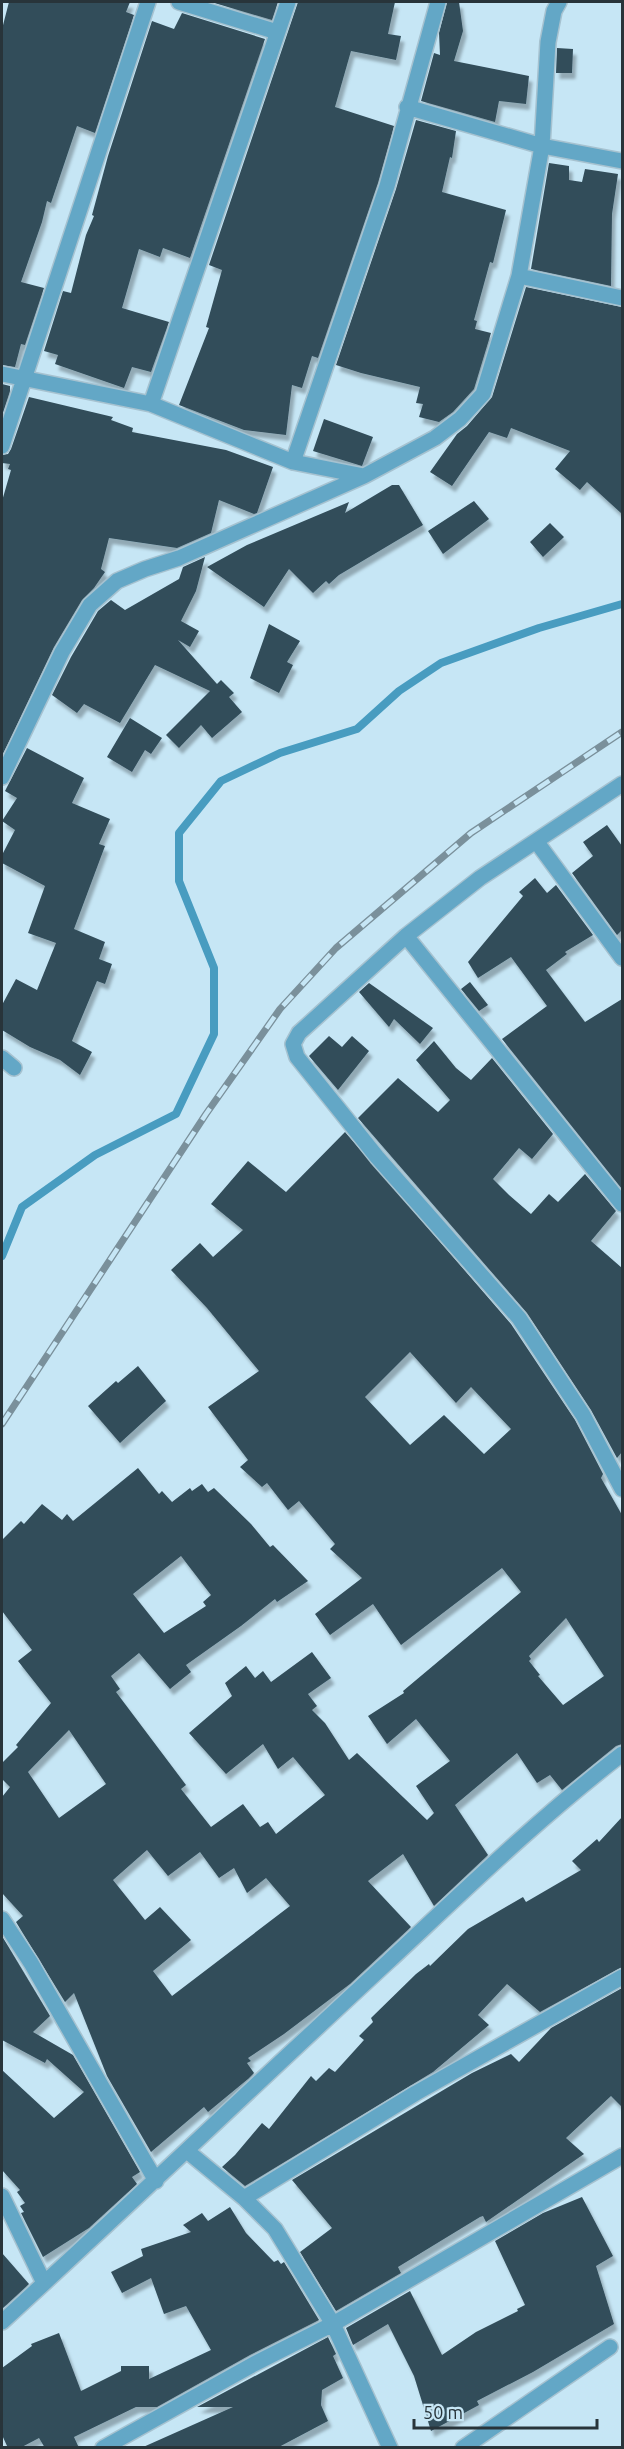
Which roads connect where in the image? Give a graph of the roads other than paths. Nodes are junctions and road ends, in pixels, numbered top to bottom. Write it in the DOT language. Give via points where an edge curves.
graph roads {
  1 [pos="148,2"];
  2 [pos="179,2"];
  3 [pos="288,2"];
  4 [pos="438,2"];
  5 [pos="559,2"];
  6 [pos="277,32"];
  7 [pos="407,107"];
  8 [pos="542,146"];
  9 [pos="622,161"];
  10 [pos="519,276"];
  11 [pos="622,298"];
  12 [pos="2,374"];
  13 [pos="23,378"];
  14 [pos="151,404"];
  15 [pos="2,446"];
  16 [pos="293,462"];
  17 [pos="364,476"];
  18 [pos="2,777"];
  19 [pos="622,784"];
  20 [pos="536,841"];
  21 [pos="406,936"];
  22 [pos="622,958"];
  23 [pos="2,1058"];
  24 [pos="14,1068"];
  25 [pos="622,1204"];
  26 [pos="622,1489"];
  27 [pos="622,1754"];
  28 [pos="2,1919"];
  29 [pos="622,1977"];
  30 [pos="187,2151"];
  31 [pos="622,2156"];
  32 [pos="156,2181"];
  33 [pos="2,2196"];
  34 [pos="244,2199"];
  35 [pos="44,2283"];
  36 [pos="2,2322"];
  37 [pos="333,2324"];
  38 [pos="610,2347"];
  39 [pos="103,2448"];
  40 [pos="390,2448"];
  41 [pos="463,2448"];
  1 -- 13 [label="street"];
  2 -- 6 [label="street"];
  3 -- 6 [label="street"];
  4 -- 7 [label="street"];
  5 -- 8 [label="street" via="548,42"];
  6 -- 14 [label="street"];
  7 -- 8 [label="street"];
  7 -- 16 [label="street" via="387,186"];
  8 -- 9 [label="street"];
  8 -- 10 [label="street"];
  10 -- 11 [label="street"];
  10 -- 17 [label="street" via="483,394 435,438"];
  12 -- 13 [label="street"];
  13 -- 14 [label="street"];
  13 -- 15 [label="street"];
  14 -- 16 [label="street"];
  16 -- 17 [label="street"];
  17 -- 18 [label="street" via="180,558 117,581 90,604 62,652"];
  19 -- 20 [label="street"];
  20 -- 21 [label="street" via="480,878"];
  20 -- 22 [label="street"];
  21 -- 25 [label="street"];
  21 -- 26 [label="street" via="299,1033 293,1044 297,1057 377,1157 519,1318 583,1415"];
  23 -- 24 [label="street"];
  27 -- 30 [label="street" via="504,1852"];
  28 -- 32 [label="street"];
  29 -- 34 [label="street" via="416,2093"];
  30 -- 32 [label="street"];
  30 -- 34 [label="street"];
  31 -- 37 [label="street"];
  32 -- 35 [label="street"];
  33 -- 35 [label="street"];
  34 -- 37 [label="street" via="275,2229"];
  35 -- 36 [label="street"];
  37 -- 39 [label="street"];
  37 -- 40 [label="street"];
  38 -- 41 [label="street"];
}
